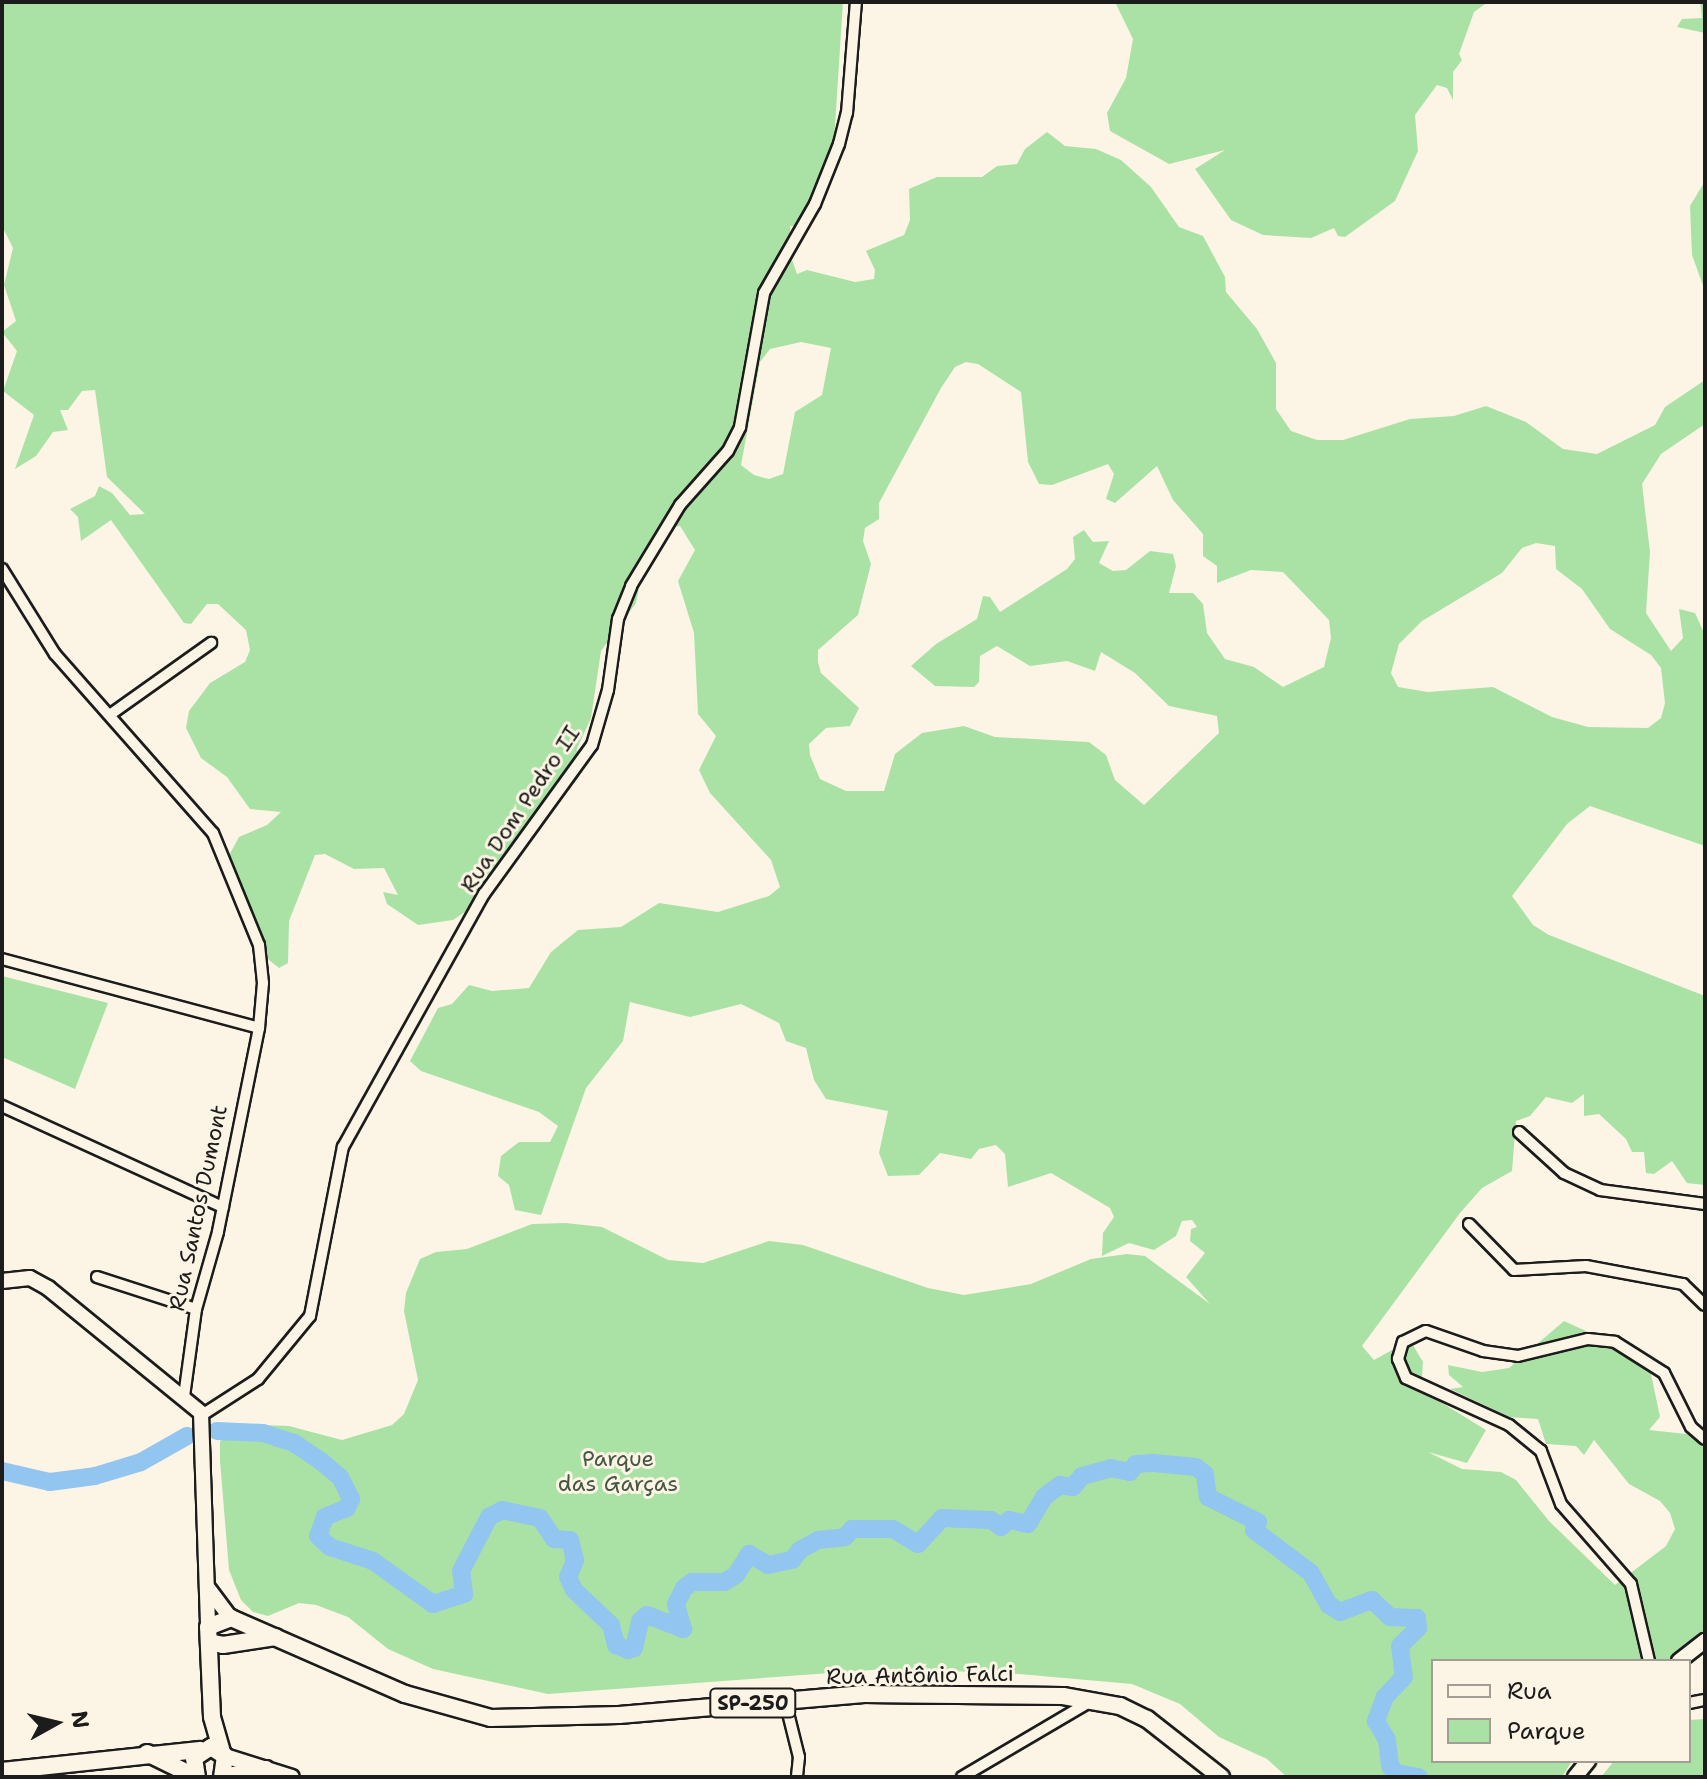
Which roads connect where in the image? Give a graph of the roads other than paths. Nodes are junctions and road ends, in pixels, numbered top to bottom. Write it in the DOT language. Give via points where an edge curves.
graph roads {
  1 [pos="856,2"];
  2 [pos="2,569"];
  3 [pos="211,643"];
  4 [pos="111,714"];
  5 [pos="2,959"];
  6 [pos="259,1028"];
  7 [pos="2,1106"];
  8 [pos="1519,1132"];
  9 [pos="1705,1204"];
  10 [pos="223,1207"];
  11 [pos="1469,1224"];
  12 [pos="97,1277"];
  13 [pos="2,1281"];
  14 [pos="1705,1305"];
  15 [pos="196,1309"];
  16 [pos="184,1397"];
  17 [pos="202,1415"];
  18 [pos="1705,1439"];
  19 [pos="206,1584"];
  20 [pos="231,1618"];
  21 [pos="208,1634"];
  22 [pos="277,1636"];
  23 [pos="1705,1641"];
  24 [pos="233,1643"];
  25 [pos="1649,1659"];
  26 [pos="1682,1659"];
  27 [pos="210,1670"];
  28 [pos="1095,1699"];
  29 [pos="785,1701"];
  30 [pos="213,1752"];
  31 [pos="146,1753"];
  32 [pos="86,1760"];
  33 [pos="2,1763"];
  34 [pos="32,1766"];
  35 [pos="271,1767"];
  36 [pos="2,1771"];
  37 [pos="1220,1776"];
  38 [pos="83,1777"];
  39 [pos="197,1777"];
  40 [pos="222,1777"];
  41 [pos="292,1777"];
  42 [pos="797,1777"];
  43 [pos="962,1777"];
  1 -- 17 [label="street, Rua Dom Pedro II" via="847,113 839,144 815,204 764,293 740,427 728,451 680,505 631,586 618,619 608,690 592,745 484,894 343,1147 310,1316 258,1379"];
  2 -- 4 [label="street, Rua Santos Dumont" via="55,654"];
  3 -- 4 [label="street"];
  4 -- 6 [label="street, Rua Santos Dumont" via="213,833 242,892 259,945"];
  5 -- 6 [label="street"];
  6 -- 10 [label="street, Rua Santos Dumont"];
  7 -- 10 [label="street"];
  8 -- 9 [label="street" via="1564,1173 1591,1186"];
  10 -- 15 [label="street, Rua Santos Dumont"];
  11 -- 14 [label="street" via="1514,1270 1586,1266 1683,1284"];
  12 -- 15 [label="street"];
  13 -- 16 [label="street" via="30,1278 48,1288"];
  15 -- 16 [label="street, Rua Santos Dumont"];
  16 -- 17 [label="street"];
  17 -- 19 [label="street"];
  18 -- 25 [label="street" via="1691,1427 1664,1373 1615,1342 1588,1339 1518,1356 1483,1351 1426,1331 1403,1342 1398,1359 1402,1375 1509,1425 1541,1451 1561,1504 1631,1584"];
  19 -- 20 [label="street"];
  19 -- 21 [label="street"];
  20 -- 21 [label="main road"];
  20 -- 22 [label="main road, Rua Antônio Falci / SP-250"];
  20 -- 24 [label="main road"];
  21 -- 24 [label="main road"];
  21 -- 27 [label="main road"];
  22 -- 24 [label="main road"];
  22 -- 29 [label="main road, Rua Antônio Falci / SP-250" via="405,1694 491,1718 619,1715"];
  23 -- 26 [label="street"];
  24 -- 27 [label="main road"];
  27 -- 30 [label="main road"];
  28 -- 29 [label="main road, Rua Antônio Falci / SP-250" via="864,1694"];
  28 -- 37 [label="main road, Rua Antônio Falci / SP-250" via="1147,1719"];
  28 -- 43 [label="street"];
  29 -- 42 [label="street" via="799,1757"];
  30 -- 31 [label="main road"];
  30 -- 35 [label="street"];
  30 -- 39 [label="main road" via="194,1758"];
  30 -- 40 [label="main road"];
  31 -- 32 [label="main road"];
  31 -- 39 [label="main road"];
  32 -- 34 [label="main road"];
  32 -- 38 [label="street"];
  33 -- 34 [label="main road"];
  34 -- 36 [label="main road"];
  35 -- 40 [label="street"];
  35 -- 41 [label="street"];
}
